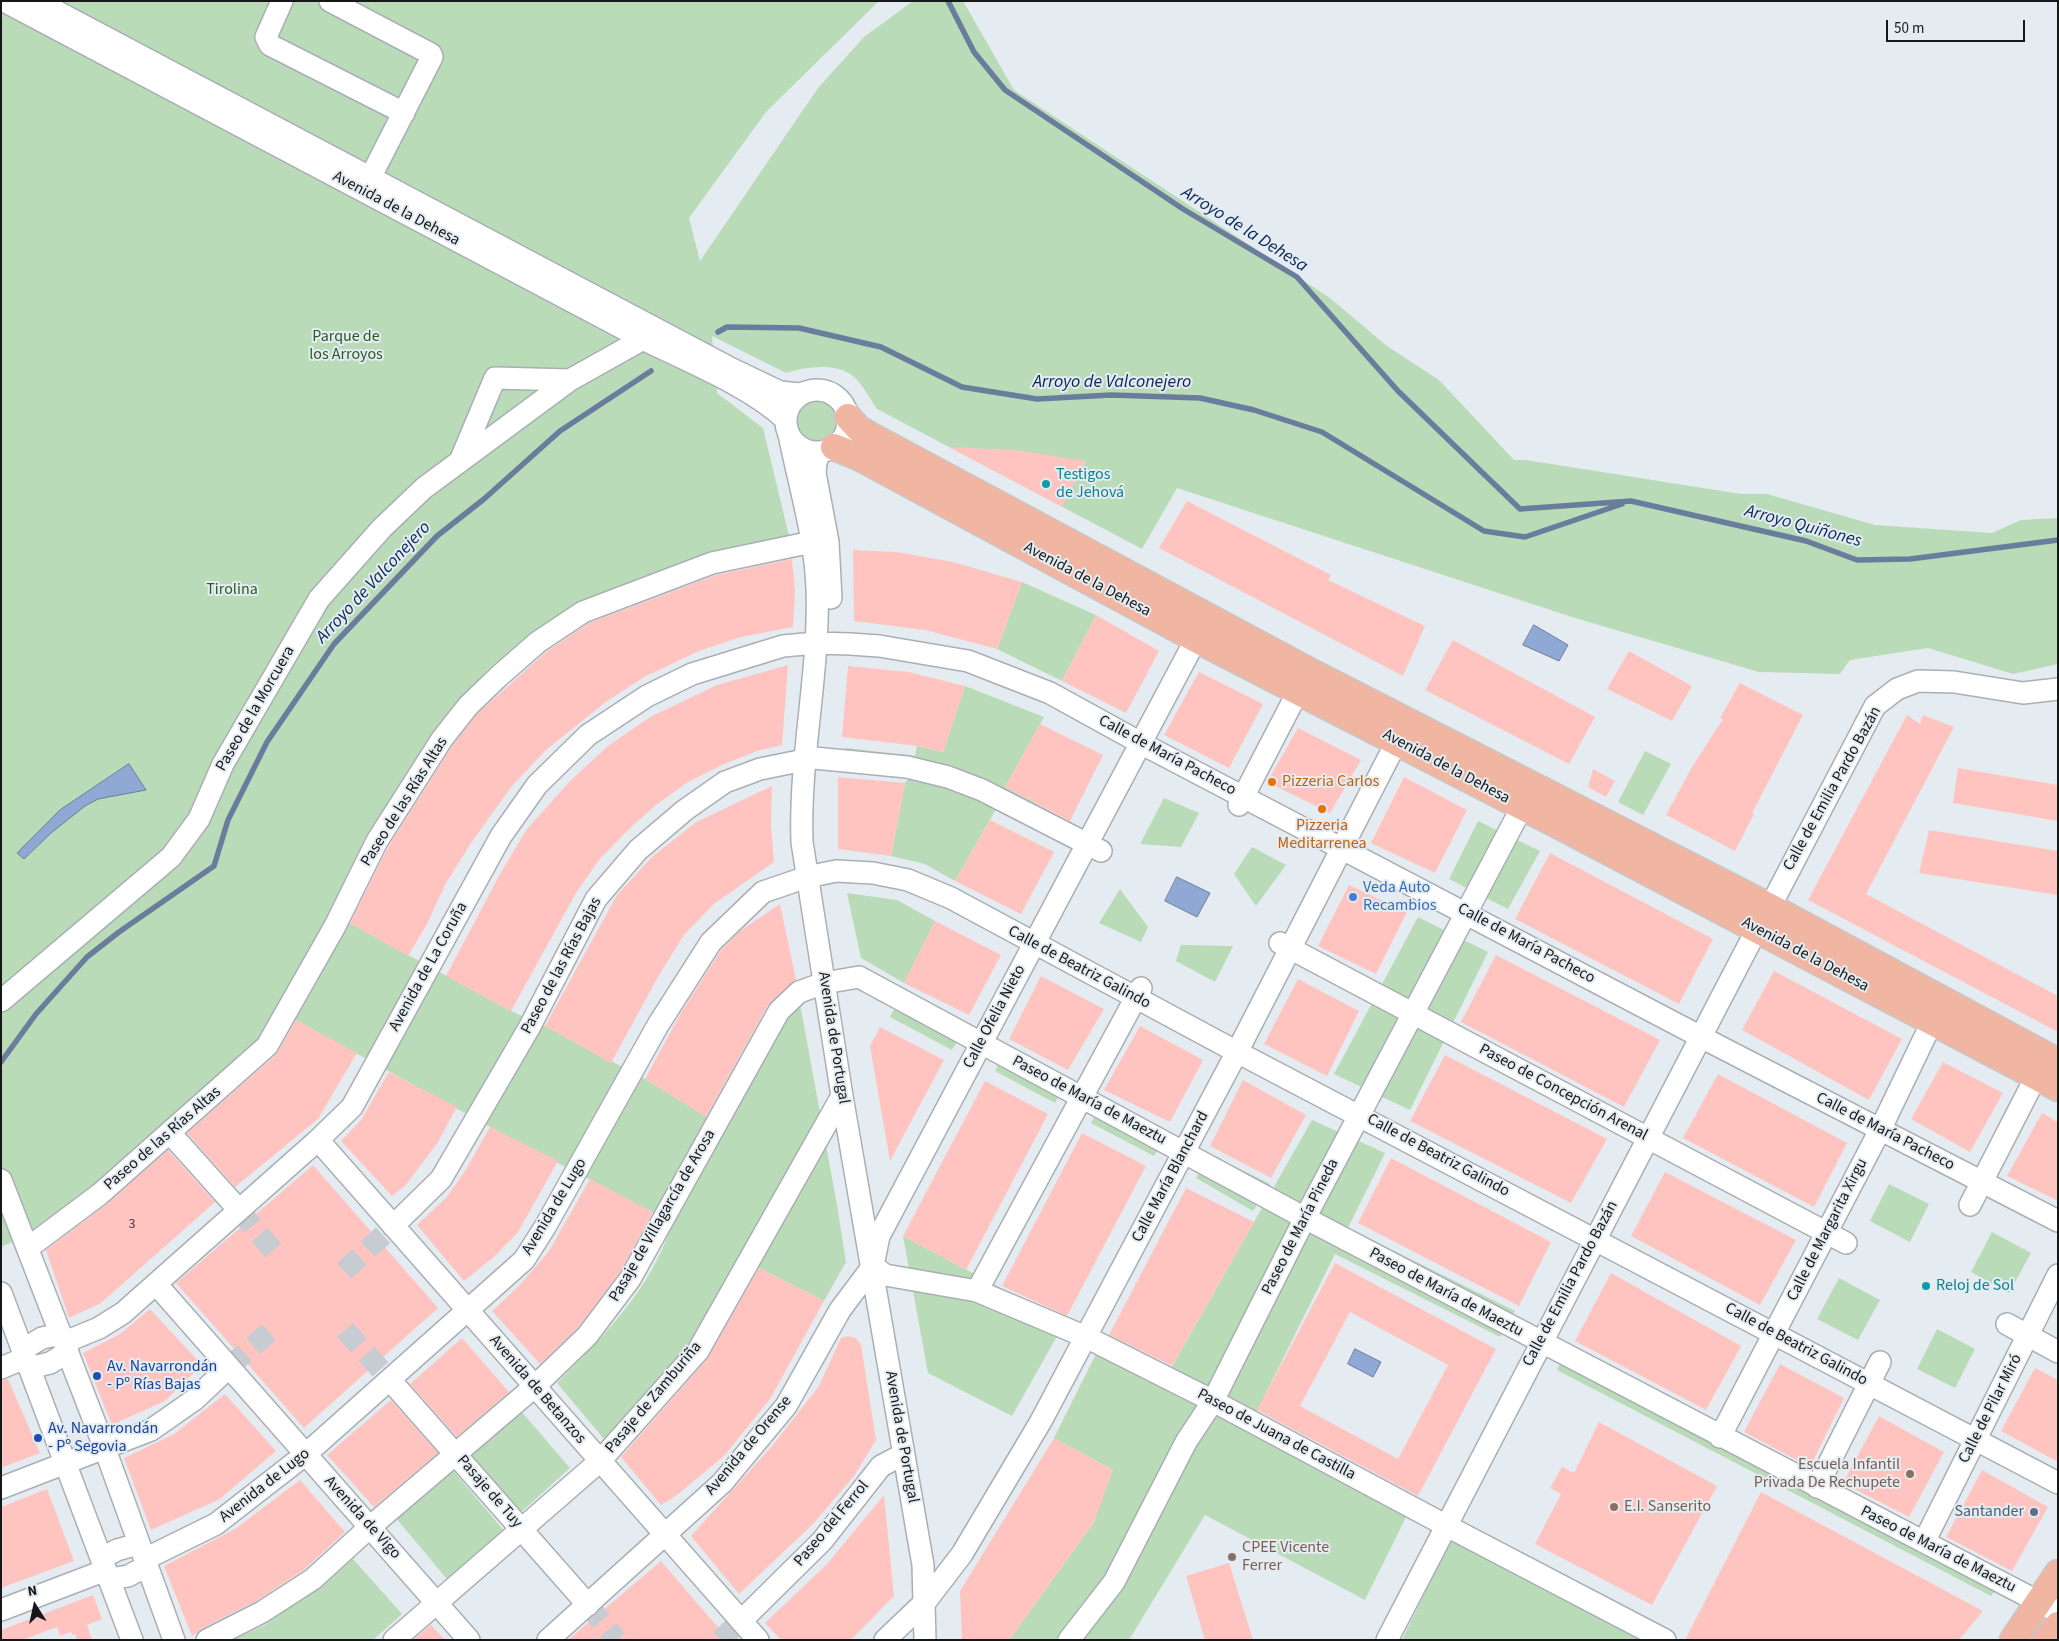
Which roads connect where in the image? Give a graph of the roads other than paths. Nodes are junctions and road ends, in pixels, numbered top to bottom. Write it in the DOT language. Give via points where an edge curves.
graph roads {
  1 [pos="4,1"];
  2 [pos="37,1"];
  3 [pos="282,1"];
  4 [pos="330,1"];
  5 [pos="404,113"];
  6 [pos="370,178"];
  7 [pos="643,339"];
  8 [pos="570,380"];
  9 [pos="800,394"];
  10 [pos="848,417"];
  11 [pos="787,427"];
  12 [pos="827,450"];
  13 [pos="460,462"];
  14 [pos="812,542"];
  15 [pos="1196,639"];
  16 [pos="823,643"];
  17 [pos="1304,681"];
  18 [pos="2058,688"];
  19 [pos="1397,741"];
  20 [pos="1140,742"];
  21 [pos="809,758"];
  22 [pos="1241,800"];
  23 [pos="1522,807"];
  24 [pos="1093,848"];
  25 [pos="1342,848"];
  26 [pos="812,875"];
  27 [pos="1770,907"];
  28 [pos="1466,912"];
  29 [pos="1757,930"];
  30 [pos="1033,944"];
  31 [pos="1285,946"];
  32 [pos="830,982"];
  33 [pos="1138,993"];
  34 [pos="1,1001"];
  35 [pos="1412,1013"];
  36 [pos="1932,1022"];
  37 [pos="1701,1037"];
  38 [pos="981,1043"];
  39 [pos="1237,1052"];
  40 [pos="2050,1071"];
  41 [pos="842,1096"];
  42 [pos="1082,1097"];
  43 [pos="1360,1115"];
  44 [pos="1880,1130"];
  45 [pos="170,1133"];
  46 [pos="1648,1138"];
  47 [pos="318,1140"];
  48 [pos="1184,1153"];
  49 [pos="1,1180"];
  50 [pos="1982,1182"];
  51 [pos="1970,1205"];
  52 [pos="239,1210"];
  53 [pos="1305,1218"];
  54 [pos="2058,1221"];
  55 [pos="393,1226"];
  56 [pos="1826,1232"];
  57 [pos="878,1236"];
  58 [pos="1596,1238"];
  59 [pos="1846,1243"];
  60 [pos="28,1248"];
  61 [pos="878,1270"];
  62 [pos="2058,1275"];
  63 [pos="156,1284"];
  64 [pos="977,1292"];
  65 [pos="1,1293"];
  66 [pos="468,1312"];
  67 [pos="2007,1324"];
  68 [pos="1774,1334"];
  69 [pos="2028,1336"];
  70 [pos="1086,1337"];
  71 [pos="1540,1342"];
  72 [pos="65,1343"];
  73 [pos="2058,1352"];
  74 [pos="26,1359"];
  75 [pos="1880,1362"];
  76 [pos="228,1367"];
  77 [pos="1,1368"];
  78 [pos="390,1380"];
  79 [pos="1869,1384"];
  80 [pos="534,1387"];
  81 [pos="1213,1401"];
  82 [pos="1720,1437"];
  83 [pos="1975,1440"];
  84 [pos="105,1449"];
  85 [pos="306,1454"];
  86 [pos="455,1454"];
  87 [pos="904,1454"];
  88 [pos="600,1461"];
  89 [pos="65,1463"];
  90 [pos="2058,1483"];
  91 [pos="1817,1487"];
  92 [pos="1,1488"];
  93 [pos="370,1526"];
  94 [pos="1445,1526"];
  95 [pos="522,1530"];
  96 [pos="666,1535"];
  97 [pos="1924,1542"];
  98 [pos="143,1556"];
  99 [pos="106,1569"];
  100 [pos="2058,1573"];
  101 [pos="931,1595"];
  102 [pos="437,1603"];
  103 [pos="588,1604"];
  104 [pos="2048,1607"];
  105 [pos="1,1610"];
  106 [pos="742,1621"];
  107 [pos="2058,1625"];
  108 [pos="132,1640"];
  109 [pos="174,1640"];
  110 [pos="207,1640"];
  111 [pos="394,1640"];
  112 [pos="470,1640"];
  113 [pos="548,1640"];
  114 [pos="758,1640"];
  115 [pos="885,1640"];
  116 [pos="925,1640"];
  117 [pos="936,1640"];
  118 [pos="1069,1640"];
  119 [pos="1387,1640"];
  120 [pos="1665,1640"];
  121 [pos="2013,1640"];
  122 [pos="2046,1640"];
  1 -- 7 [label="street, Avenida de la Dehesa"];
  2 -- 6 [label="street, Avenida de la Dehesa"];
  3 -- 5 [label="street" via="266,37 270,45"];
  4 -- 5 [label="street" via="431,54 431,61"];
  5 -- 6 [label="street"];
  6 -- 9 [label="street, Avenida de la Dehesa" via="732,368 780,392"];
  7 -- 8 [label="street, Paseo de la Morcuera"];
  7 -- 11 [label="street, Avenida de la Dehesa" via="725,380 775,410"];
  8 -- 13 [label="street, Paseo de la Morcuera"];
  8 -- 13 [label="street" via="495,378"];
  9 -- 10 [label="street, Avenida de la Dehesa" via="816,390 831,393 845,407"];
  9 -- 11 [label="street" via="790,405"];
  10 -- 12 [label="street" via="845,434"];
  10 -- 17 [label="main road, Avenida de la Dehesa" via="858,429 870,436"];
  11 -- 12 [label="street, Avenida de la Dehesa" via="802,448"];
  11 -- 14 [label="street, Avenida de Portugal"];
  12 -- 15 [label="main road, Avenida de la Dehesa" via="859,457"];
  12 -- 16 [label="street, Avenida de Portugal" via="816,462 815,473 828,542 831,582"];
  13 -- 34 [label="street, Paseo de la Morcuera" via="424,488 382,528 319,599 224,764 199,819 171,857"];
  14 -- 16 [label="street, Avenida de Portugal"];
  14 -- 45 [label="street, Paseo de las Rías Altas" via="712,563 583,612 538,642 498,677 468,706 442,739 377,841 332,931 267,1046"];
  15 -- 17 [label="main road, Avenida de la Dehesa"];
  15 -- 20 [label="street, Calle Ofelia Nieto"];
  16 -- 20 [label="street, Calle de María Pacheco" via="879,646 968,661 1050,693"];
  16 -- 21 [label="street, Avenida de Portugal"];
  16 -- 47 [label="street, Avenida de La Coruña" via="782,646 692,674 647,696 588,735 550,772 501,836 352,1107"];
  17 -- 19 [label="main road, Avenida de la Dehesa"];
  17 -- 22 [label="street"];
  17 -- 27 [label="main road, Avenida de la Dehesa"];
  18 -- 27 [label="street, Calle de Emilia Pardo Bazán" via="2023,693 1954,682 1918,681 1897,689 1875,706"];
  19 -- 23 [label="main road, Avenida de la Dehesa"];
  19 -- 25 [label="street, Calle María Blanchard"];
  20 -- 22 [label="street, Calle de María Pacheco"];
  20 -- 24 [label="street, Calle Ofelia Nieto"];
  21 -- 24 [label="street, Paseo de las Rías Bajas" via="907,767 948,777 982,790"];
  21 -- 26 [label="street, Avenida de Portugal" via="801,803 802,842"];
  21 -- 55 [label="street, Paseo de las Rías Bajas" via="760,769 725,782 685,810 638,850 596,899 530,1028 441,1179"];
  22 -- 25 [label="street, Calle de María Pacheco"];
  23 -- 28 [label="street, Paseo de María Pineda"];
  23 -- 29 [label="main road, Avenida de la Dehesa"];
  24 -- 30 [label="street, Calle Ofelia Nieto"];
  25 -- 28 [label="street, Calle de María Pacheco"];
  25 -- 31 [label="street, Calle María Blanchard"];
  26 -- 30 [label="street, Calle de Beatriz Galindo" via="836,871 873,872 908,880 951,898"];
  26 -- 32 [label="street, Avenida de Portugal"];
  26 -- 66 [label="street, Avenida de Lugo" via="763,892 711,942 658,1025 524,1260"];
  27 -- 40 [label="main road, Avenida de la Dehesa"];
  28 -- 35 [label="street, Paseo de María Pineda"];
  28 -- 37 [label="street, Calle de María Pacheco"];
  29 -- 36 [label="main road, Avenida de la Dehesa"];
  29 -- 37 [label="street, Calle de Emilia Pardo Bazán"];
  30 -- 33 [label="street, Calle de Beatriz Galindo"];
  30 -- 38 [label="street, Calle Ofelia Nieto"];
  31 -- 35 [label="street, Paseo de Concepción Arenal"];
  31 -- 39 [label="street, Calle María Blanchard"];
  32 -- 38 [label="street, Paseo de María de Maeztu" via="859,977"];
  32 -- 41 [label="street, Avenida de Portugal"];
  32 -- 57 [label="street, Avenida de Portugal"];
  32 -- 80 [label="street, Pasaje de Villagarcía de Arosa" via="799,992 779,1012 630,1279 587,1336"];
  33 -- 39 [label="street, Calle de Beatriz Galindo"];
  33 -- 42 [label="street"];
  35 -- 43 [label="street, Paseo de María Pineda"];
  35 -- 46 [label="street, Paseo de Concepción Arenal"];
  36 -- 40 [label="main road, Avenida de la Dehesa"];
  36 -- 44 [label="street, Calle de Margarita Xirgu"];
  37 -- 44 [label="street, Calle de María Pacheco"];
  37 -- 46 [label="street, Calle de Emilia Pardo Bazán"];
  38 -- 42 [label="street, Paseo de María de Maeztu"];
  38 -- 57 [label="street, Calle Ofelia Nieto"];
  39 -- 43 [label="street, Calle de Beatriz Galindo"];
  39 -- 48 [label="street, Calle María Blanchard"];
  40 -- 50 [label="street"];
  41 -- 61 [label="street, Avenida de Portugal"];
  41 -- 88 [label="street, Pasaje de Zamburiña" via="698,1351"];
  42 -- 48 [label="street, Paseo de María de Maeztu"];
  42 -- 64 [label="street"];
  43 -- 53 [label="street, Paseo de María Pineda"];
  43 -- 58 [label="street, Calle de Beatriz Galindo"];
  44 -- 50 [label="street, Calle de María Pacheco"];
  44 -- 56 [label="street, Calle de Margarita Xirgu"];
  45 -- 52 [label="street"];
  45 -- 60 [label="street, Paseo de las Rías Altas" via="100,1194"];
  46 -- 56 [label="street, Paseo de Concepción Arenal"];
  46 -- 58 [label="street, Calle de Emilia Pardo Bazán"];
  47 -- 52 [label="street, Avenida de La Coruña"];
  47 -- 55 [label="street, Avenida de Betanzos"];
  48 -- 53 [label="street, Paseo de María de Maeztu"];
  48 -- 70 [label="street, Calle María Blanchard"];
  49 -- 60 [label="street"];
  50 -- 51 [label="street"];
  50 -- 54 [label="street, Calle de María Pacheco"];
  52 -- 63 [label="street, Avenida de La Coruña"];
  53 -- 71 [label="street, Paseo de María de Maeztu"];
  53 -- 81 [label="street, Paseo de María Pineda"];
  55 -- 66 [label="street, Avenida de Betanzos"];
  56 -- 59 [label="street, Paseo de Concepción Arenal"];
  56 -- 68 [label="street, Calle de Margarita Xirgu"];
  57 -- 61 [label="street, Calle Ofelia Nieto"];
  58 -- 68 [label="street, Calle de Beatriz Galindo"];
  58 -- 71 [label="street, Calle de Emilia Pardo Bazán"];
  60 -- 72 [label="street"];
  61 -- 64 [label="street, Paseo de Juana de Castilla"];
  61 -- 87 [label="street, Avenida de Portugal"];
  61 -- 96 [label="street, Avenida de Orense" via="840,1310 786,1406 722,1483"];
  61 -- 101 [label="street, Avenida de Portugal" via="933,1561"];
  62 -- 69 [label="street, Calle de Pilar Miró"];
  63 -- 72 [label="street, Avenida de La Coruña" via="123,1313"];
  63 -- 76 [label="street, Avenida de Vigo"];
  64 -- 70 [label="street, Paseo de Juana de Castilla"];
  65 -- 74 [label="street"];
  66 -- 78 [label="street, Avenida de Lugo"];
  66 -- 80 [label="street, Avenida de Betanzos"];
  67 -- 69 [label="street"];
  68 -- 79 [label="street, Calle de Beatriz Galindo"];
  68 -- 82 [label="street, Calle de Margarita Xirgu"];
  69 -- 73 [label="street"];
  69 -- 83 [label="street, Calle de Pilar Miró"];
  70 -- 81 [label="street, Paseo de Juana de Castilla"];
  70 -- 101 [label="street, Calle María Blanchard" via="1041,1421 962,1554"];
  71 -- 82 [label="street, Paseo de María de Maeztu"];
  71 -- 94 [label="street, Calle de Emilia Pardo Bazán"];
  72 -- 74 [label="street, Avenida de La Coruña" via="50,1363"];
  72 -- 84 [label="street"];
  74 -- 77 [label="street, Avenida de La Coruña"];
  74 -- 89 [label="street"];
  75 -- 79 [label="street"];
  76 -- 84 [label="street" via="194,1400 151,1430"];
  76 -- 85 [label="street, Avenida de Vigo"];
  78 -- 85 [label="street, Avenida de Lugo"];
  78 -- 86 [label="street, Pasaje de Tuy"];
  79 -- 83 [label="street, Calle de Beatriz Galindo"];
  79 -- 91 [label="street"];
  80 -- 86 [label="street, Pasaje de Villagarcía de Arosa"];
  80 -- 88 [label="street, Avenida de Betanzos"];
  81 -- 94 [label="street, Paseo de Juana de Castilla"];
  81 -- 118 [label="street, Paseo de María Pineda" via="1186,1442 1114,1582"];
  82 -- 91 [label="street, Paseo de María de Maeztu"];
  83 -- 90 [label="street, Calle de Beatriz Galindo"];
  83 -- 97 [label="street, Calle de Pilar Miró"];
  84 -- 89 [label="street"];
  84 -- 98 [label="street"];
  85 -- 93 [label="street, Avenida de Vigo"];
  85 -- 98 [label="street, Avenida de Lugo" via="216,1524"];
  86 -- 93 [label="street, Pasaje de Villagarcía de Arosa"];
  86 -- 95 [label="street, Pasaje de Tuy"];
  87 -- 101 [label="street, Avenida de Portugal"];
  87 -- 106 [label="street, Paseo del Ferrol" via="881,1466 822,1541"];
  88 -- 95 [label="street, Pasaje de Zamburiña"];
  88 -- 96 [label="street, Avenida de Betanzos"];
  89 -- 92 [label="street"];
  89 -- 99 [label="street"];
  91 -- 97 [label="street, Paseo de María de Maeztu"];
  93 -- 102 [label="street, Avenida de Vigo"];
  93 -- 110 [label="street, Pasaje de Villagarcía de Arosa" via="313,1579 262,1612"];
  94 -- 119 [label="street, Calle de Emilia Pardo Bazán"];
  94 -- 120 [label="street, Paseo de Juana de Castilla"];
  95 -- 102 [label="street, Pasaje de Zamburiña"];
  95 -- 103 [label="street, Pasaje de Tuy"];
  96 -- 103 [label="street, Avenida de Orense"];
  96 -- 106 [label="street, Avenida de Betanzos"];
  97 -- 104 [label="street, Paseo de María de Maeztu"];
  98 -- 99 [label="street" via="128,1576"];
  98 -- 99 [label="street" via="117,1550"];
  98 -- 109 [label="street"];
  99 -- 105 [label="street"];
  99 -- 108 [label="street"];
  100 -- 104 [label="main road"];
  101 -- 115 [label="street, Calle María Blanchard"];
  101 -- 116 [label="street, Avenida de Portugal"];
  101 -- 117 [label="street, Avenida de Portugal"];
  102 -- 111 [label="street, Pasaje de Zamburiña"];
  102 -- 112 [label="street, Avenida de Vigo"];
  103 -- 113 [label="street, Avenida de Orense"];
  104 -- 121 [label="main road"];
  106 -- 114 [label="street, Avenida de Betanzos"];
  107 -- 122 [label="main road"];
}
